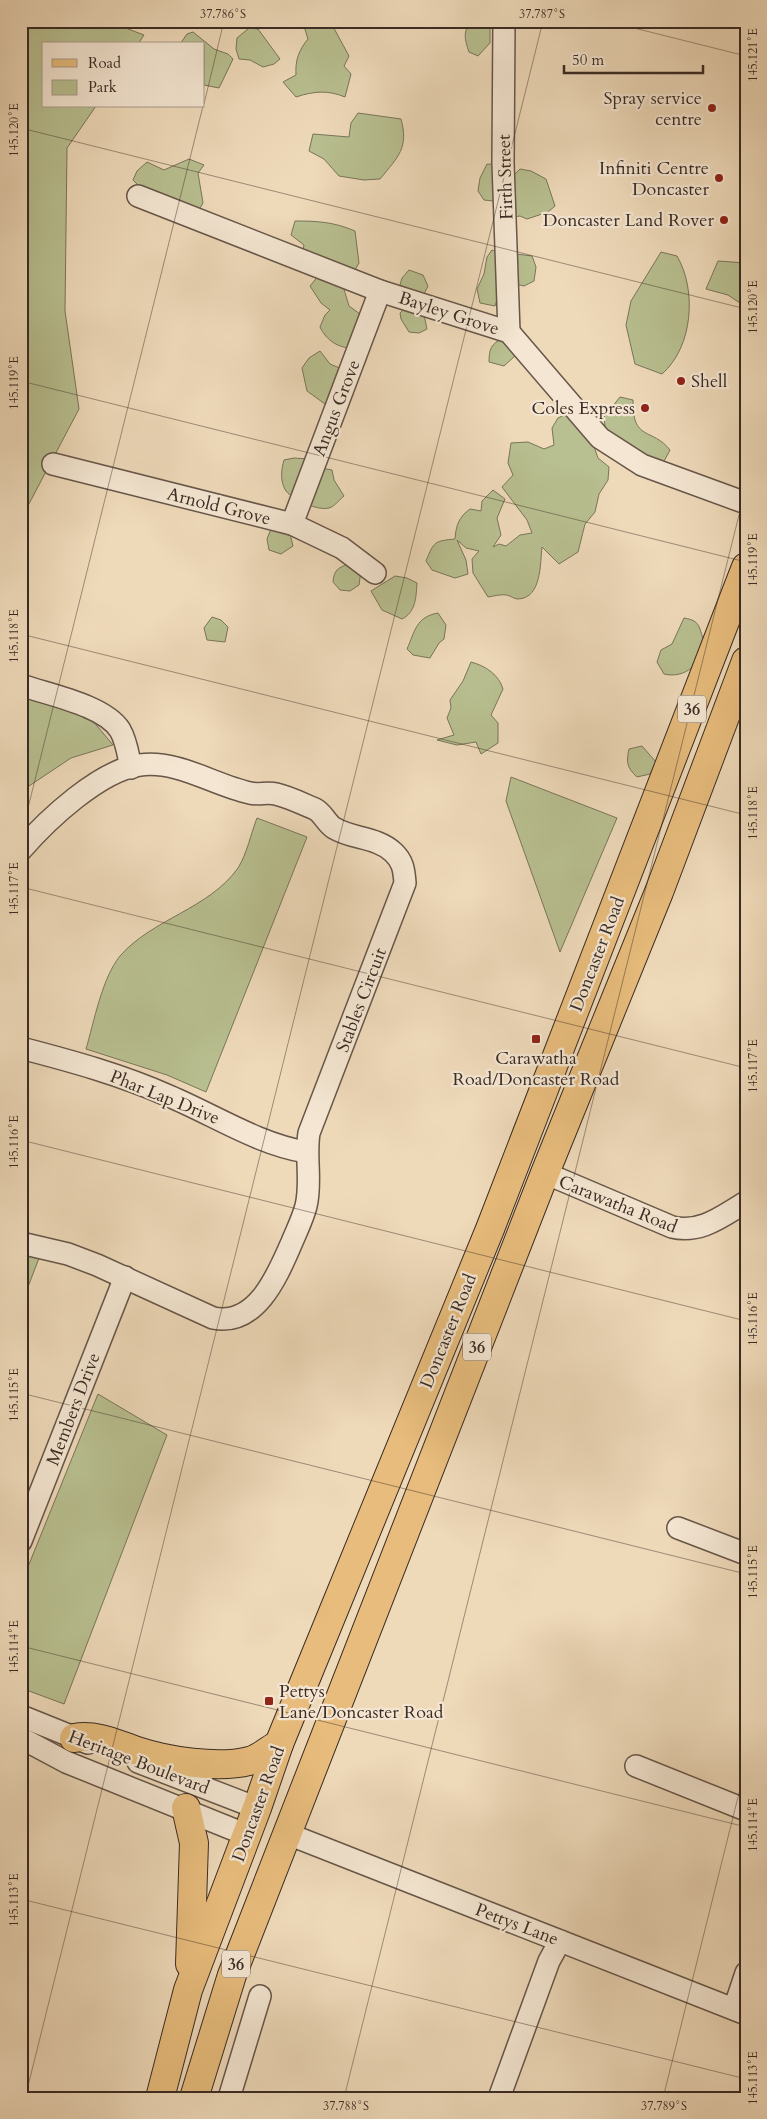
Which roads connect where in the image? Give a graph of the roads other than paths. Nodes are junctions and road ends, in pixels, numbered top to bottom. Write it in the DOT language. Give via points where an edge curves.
graph roads {
  1 [pos="504,21"];
  2 [pos="138,196"];
  3 [pos="380,291"];
  4 [pos="509,332"];
  5 [pos="52,464"];
  6 [pos="746,503"];
  7 [pos="292,524"];
  8 [pos="746,567"];
  9 [pos="375,573"];
  10 [pos="746,661"];
  11 [pos="21,685"];
  12 [pos="131,768"];
  13 [pos="21,850"];
  14 [pos="21,1048"];
  15 [pos="306,1152"];
  16 [pos="516,1161"];
  17 [pos="545,1173"];
  18 [pos="746,1202"];
  19 [pos="21,1243"];
  20 [pos="125,1277"];
  21 [pos="25,1519"];
  22 [pos="678,1528"];
  23 [pos="21,1541"];
  24 [pos="746,1554"];
  25 [pos="21,1716"];
  26 [pos="21,1738"];
  27 [pos="74,1738"];
  28 [pos="279,1744"];
  29 [pos="636,1766"];
  30 [pos="186,1808"];
  31 [pos="257,1808"];
  32 [pos="746,1810"];
  33 [pos="247,1834"];
  34 [pos="288,1834"];
  35 [pos="560,1941"];
  36 [pos="746,1973"];
  37 [pos="188,1990"];
  38 [pos="260,1996"];
  39 [pos="740,2012"];
  40 [pos="160,2098"];
  41 [pos="194,2098"];
  42 [pos="229,2098"];
  43 [pos="499,2098"];
  1 -- 4 [label="street, Firth Street" via="503,164"];
  2 -- 3 [label="street, Bayley Grove"];
  3 -- 4 [label="street, Bayley Grove"];
  3 -- 7 [label="street, Angus Grove"];
  4 -- 6 [label="street, Bayley Grove" via="600,438 642,465"];
  5 -- 7 [label="street, Arnold Grove"];
  7 -- 9 [label="street, Arnold Grove" via="342,548"];
  8 -- 16 [label="main road, Doncaster Road / 36"];
  10 -- 17 [label="main road, Doncaster Road / 36" via="659,892"];
  11 -- 12 [label="street" via="109,718 121,732"];
  12 -- 13 [label="street, Stables Circuit" via="78,796"];
  12 -- 15 [label="street, Stables Circuit" via="160,765 250,793 275,794 318,810 334,828 380,844 401,860 403,891 309,1133"];
  14 -- 15 [label="street, Phar Lap Drive" via="130,1081 269,1142"];
  15 -- 20 [label="street, Stables Circuit" via="306,1206 279,1271 268,1289 247,1311 237,1317 212,1318"];
  16 -- 17 [label="main road"];
  16 -- 28 [label="main road, Doncaster Road / 36"];
  17 -- 18 [label="street, Carawatha Road" via="686,1231 702,1228"];
  17 -- 34 [label="main road, Doncaster Road / 36"];
  19 -- 20 [label="street, Stables Circuit" via="68,1254"];
  20 -- 21 [label="street, Members Drive"];
  21 -- 23 [label="street, Members Drive"];
  22 -- 24 [label="street"];
  25 -- 27 [label="street, Heritage Boulevard"];
  26 -- 30 [label="street, Heritage Boulevard" via="66,1762"];
  27 -- 28 [label="main road" via="89,1735 151,1756 178,1761 225,1763 251,1761"];
  27 -- 31 [label="street, Heritage Boulevard"];
  28 -- 31 [label="main road, Doncaster Road / 36"];
  29 -- 32 [label="street"];
  30 -- 33 [label="street, Heritage Boulevard"];
  30 -- 37 [label="main road" via="194,1843"];
  31 -- 33 [label="main road, Doncaster Road / 36"];
  31 -- 34 [label="main road"];
  33 -- 34 [label="main road"];
  33 -- 37 [label="main road, Doncaster Road / 36"];
  34 -- 35 [label="street, Pettys Lane"];
  34 -- 41 [label="main road, Doncaster Road / 36" via="232,1975"];
  35 -- 39 [label="street, Pettys Lane"];
  35 -- 43 [label="street" via="549,1961"];
  36 -- 39 [label="street"];
  37 -- 40 [label="main road, Doncaster Road / 36"];
  38 -- 42 [label="street"];
}
